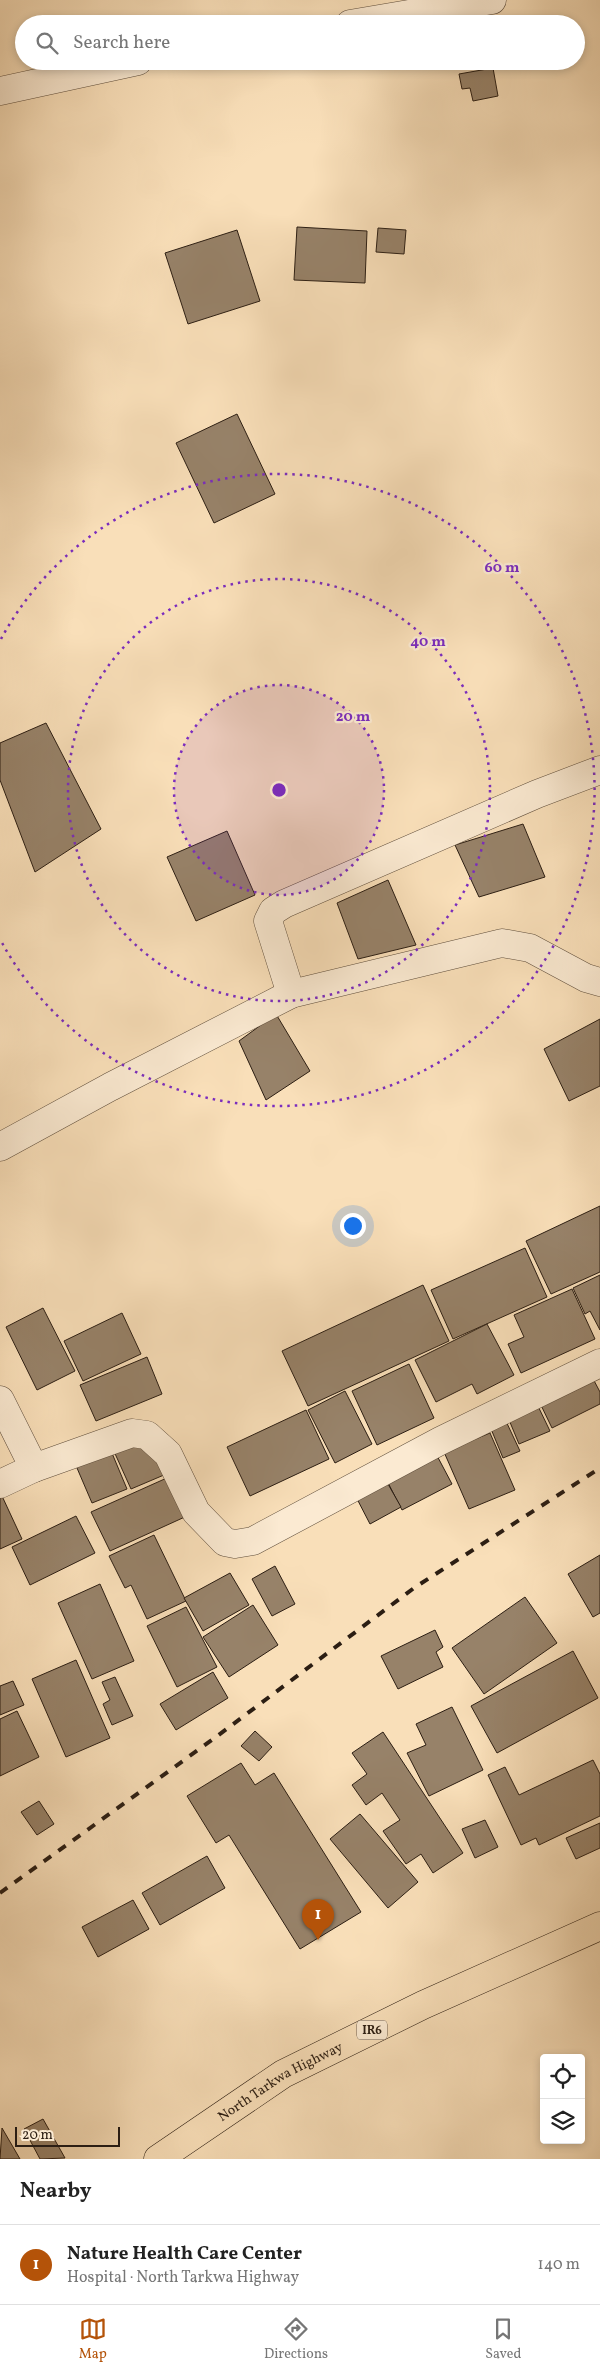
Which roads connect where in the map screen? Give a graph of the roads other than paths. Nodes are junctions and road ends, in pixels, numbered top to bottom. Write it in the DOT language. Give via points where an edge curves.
graph roads {
  1 [pos="492,0"];
  2 [pos="403,15"];
  3 [pos="97,70"];
  4 [pos="0,91"];
  5 [pos="600,770"];
  6 [pos="600,982"];
  7 [pos="291,994"];
  8 [pos="0,1147"];
  9 [pos="600,1363"];
  10 [pos="0,1400"];
  11 [pos="34,1468"];
  12 [pos="0,1484"];
  13 [pos="600,1926"];
  14 [pos="158,2159"];
  1 -- 2 [label="street"];
  3 -- 4 [label="street"];
  5 -- 7 [label="street" via="537,794 273,911 268,921"];
  6 -- 7 [label="street" via="586,978 530,948 502,943"];
  7 -- 8 [label="street"];
  9 -- 11 [label="street" via="440,1442 253,1541 225,1542 196,1512 168,1454 147,1435 132,1433"];
  10 -- 11 [label="street"];
  11 -- 12 [label="street"];
  13 -- 14 [label="main road, North Tarkwa Highway / IR6" via="423,2005 283,2074"];
}
